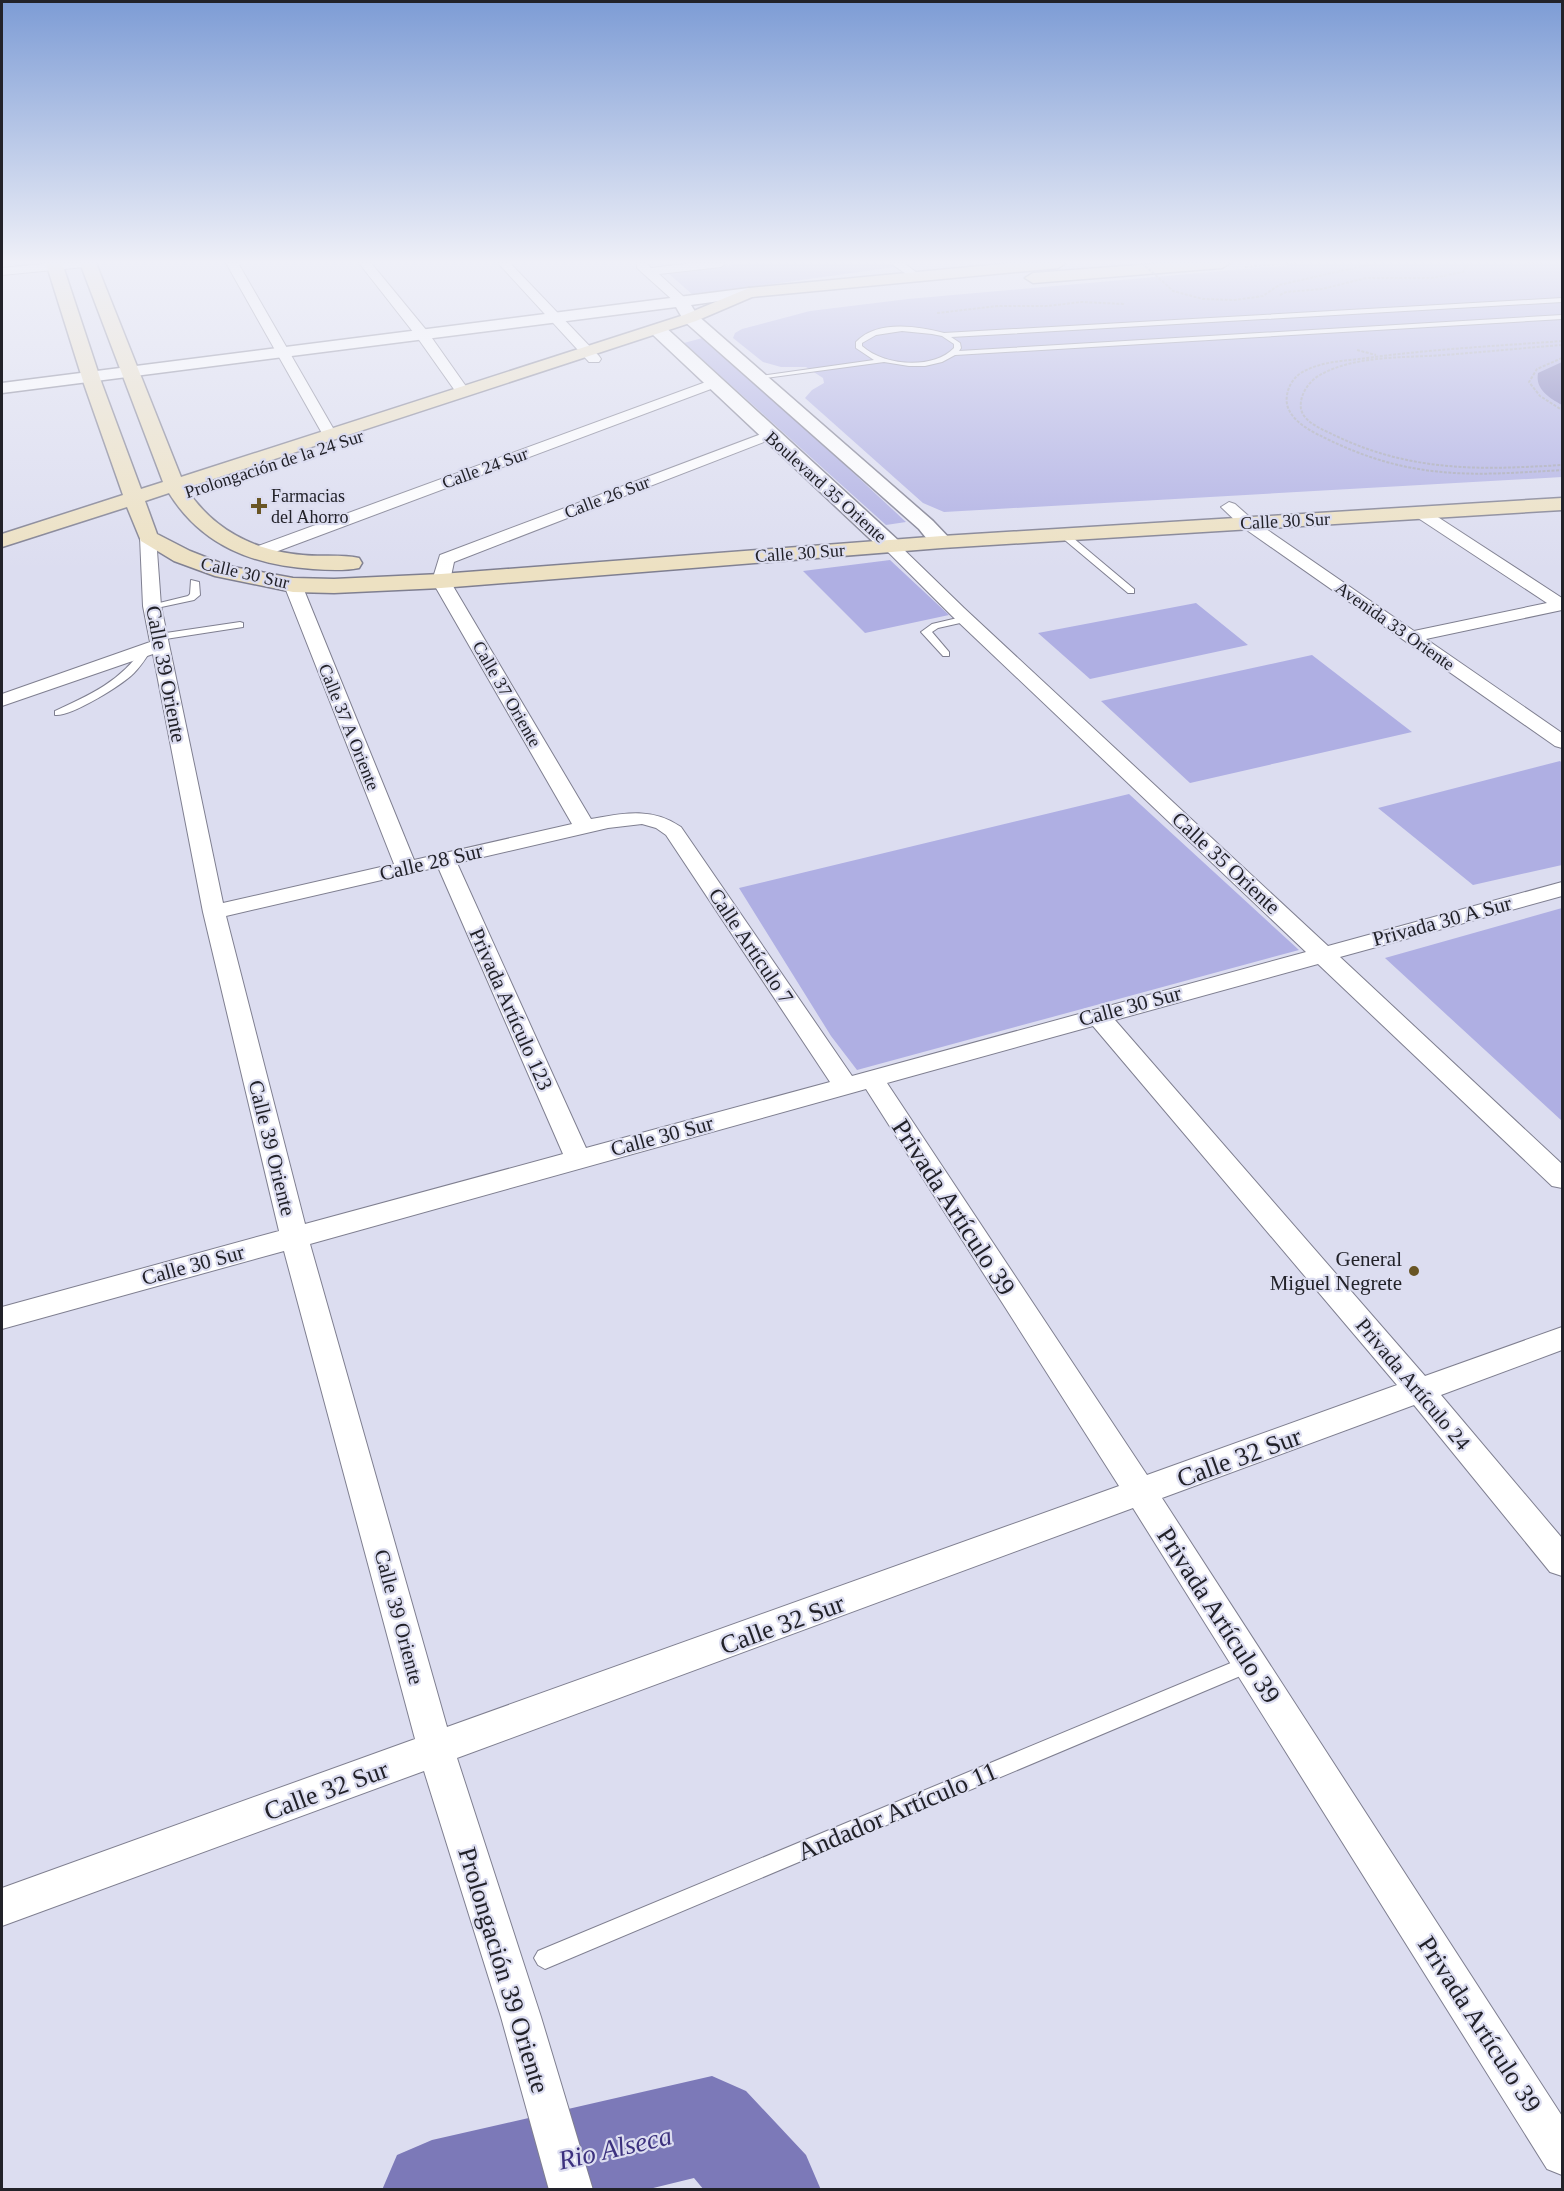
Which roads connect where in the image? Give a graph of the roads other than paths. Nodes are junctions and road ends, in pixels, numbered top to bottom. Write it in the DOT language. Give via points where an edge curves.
graph roads {
  1 [pos="87,365"];
  2 [pos="128,365"];
  3 [pos="211,365"];
  4 [pos="291,365"];
  5 [pos="444,365"];
  6 [pos="555,365"];
  7 [pos="559,365"];
  8 [pos="695,365"];
  9 [pos="745,365"];
  10 [pos="849,365"];
  11 [pos="132,375"];
  12 [pos="758,377"];
  13 [pos="92,380"];
  14 [pos="714,384"];
  15 [pos="2,388"];
  16 [pos="463,392"];
  17 [pos="2,397"];
  18 [pos="330,435"];
  19 [pos="769,435"];
  20 [pos="1563,485"];
  21 [pos="176,490"];
  22 [pos="135,504"];
  23 [pos="1563,504"];
  24 [pos="1229,507"];
  25 [pos="1421,513"];
  26 [pos="1247,523"];
  27 [pos="926,525"];
  28 [pos="874,529"];
  29 [pos="1063,534"];
  30 [pos="148,537"];
  31 [pos="2,541"];
  32 [pos="942,542"];
  33 [pos="624,546"];
  34 [pos="891,546"];
  35 [pos="256,553"];
  36 [pos="2,554"];
  37 [pos="517,554"];
  38 [pos="446,559"];
  39 [pos="422,560"];
  40 [pos="376,562"];
  41 [pos="441,581"];
  42 [pos="194,582"];
  43 [pos="293,585"];
  44 [pos="1131,591"];
  45 [pos="1562,605"];
  46 [pos="152,606"];
  47 [pos="966,619"];
  48 [pos="240,625"];
  49 [pos="1410,637"];
  50 [pos="155,644"];
  51 [pos="946,654"];
  52 [pos="2,700"];
  53 [pos="59,713"];
  54 [pos="1563,742"];
  55 [pos="649,818"];
  56 [pos="585,827"];
  57 [pos="445,859"];
  58 [pos="406,868"];
  59 [pos="1563,889"];
  60 [pos="214,912"];
  61 [pos="1322,953"];
  62 [pos="1097,1015"];
  63 [pos="858,1082"];
  64 [pos="578,1159"];
  65 [pos="1563,1179"];
  66 [pos="294,1237"];
  67 [pos="2,1318"];
  68 [pos="1563,1338"];
  69 [pos="1420,1391"];
  70 [pos="1141,1493"];
  71 [pos="1563,1562"];
  72 [pos="1250,1663"];
  73 [pos="436,1750"];
  74 [pos="2,1907"];
  75 [pos="545,1958"];
  76 [pos="1563,2154"];
  77 [pos="571,2190"];
  1 -- 13 [label="main road"];
  2 -- 11 [label="main road, Calle 30 Sur"];
  3 -- 11 [label="street"];
  4 -- 18 [label="street"];
  5 -- 16 [label="street"];
  6 -- 16 [label="main road, Prolongación de la 24 Sur"];
  7 -- 21 [label="main road, Prolongación de la 24 Sur"];
  8 -- 14 [label="street, Boulevard 35 Oriente"];
  9 -- 12 [label="street, Boulevard 35 Oriente"];
  10 -- 12 [label="lane"];
  11 -- 13 [label="street"];
  11 -- 21 [label="main road, Calle 30 Sur"];
  12 -- 27 [label="street, Boulevard 35 Oriente"];
  13 -- 15 [label="street"];
  13 -- 17 [label="street"];
  13 -- 22 [label="main road"];
  14 -- 19 [label="street, Boulevard 35 Oriente"];
  14 -- 35 [label="street, Calle 24 Sur"];
  16 -- 18 [label="main road, Prolongación de la 24 Sur"];
  18 -- 21 [label="main road, Prolongación de la 24 Sur"];
  19 -- 28 [label="street, Boulevard 35 Oriente"];
  19 -- 38 [label="street, Calle 26 Sur"];
  20 -- 24 [label="main road, Calle 30 Sur"];
  21 -- 22 [label="main road, Prolongación de la 24 Sur"];
  21 -- 35 [label="main road, Calle 30 Sur" via="202,525"];
  22 -- 30 [label="main road"];
  22 -- 31 [label="main road, Prolongación de la 24 Sur"];
  22 -- 36 [label="main road, Prolongación de la 24 Sur"];
  23 -- 25 [label="main road, Calle 30 Sur"];
  24 -- 26 [label="street, Avenida 33 Oriente"];
  24 -- 27 [label="main road, Calle 30 Sur"];
  25 -- 26 [label="main road, Calle 30 Sur"];
  25 -- 45 [label="street"];
  26 -- 29 [label="main road, Calle 30 Sur"];
  26 -- 49 [label="street, Avenida 33 Oriente"];
  27 -- 28 [label="main road, Calle 30 Sur"];
  27 -- 32 [label="street, Boulevard 35 Oriente"];
  28 -- 33 [label="main road, Calle 30 Sur"];
  28 -- 34 [label="street, Boulevard 35 Oriente"];
  29 -- 32 [label="main road, Calle 30 Sur"];
  29 -- 44 [label="lane"];
  30 -- 43 [label="main road, Calle 30 Sur" via="216,569"];
  30 -- 46 [label="street, Calle 39 Oriente"];
  32 -- 34 [label="main road, Calle 30 Sur"];
  34 -- 41 [label="main road, Calle 30 Sur"];
  34 -- 47 [label="street, Calle 35 Oriente"];
  35 -- 40 [label="main road, Calle 30 Sur" via="309,562"];
  37 -- 38 [label="main road"];
  38 -- 39 [label="main road"];
  38 -- 41 [label="street"];
  41 -- 43 [label="main road, Calle 30 Sur"];
  41 -- 56 [label="street, Calle 37 Oriente"];
  42 -- 46 [label="lane" via="195,595 191,598"];
  43 -- 58 [label="street, Calle 37 A Oriente"];
  45 -- 49 [label="street"];
  46 -- 50 [label="street, Calle 39 Oriente"];
  47 -- 51 [label="lane" via="926,632"];
  47 -- 61 [label="street, Calle 35 Oriente"];
  48 -- 50 [label="lane"];
  49 -- 54 [label="street, Avenida 33 Oriente"];
  50 -- 52 [label="street"];
  50 -- 53 [label="lane" via="125,676"];
  50 -- 60 [label="street, Calle 39 Oriente"];
  55 -- 56 [label="street, Calle 28 Sur"];
  55 -- 63 [label="street, Calle Artículo 7" via="674,831"];
  56 -- 57 [label="street, Calle 28 Sur"];
  57 -- 58 [label="street, Calle 28 Sur"];
  57 -- 64 [label="street, Privada Artículo 123"];
  58 -- 60 [label="street, Calle 28 Sur"];
  59 -- 61 [label="street, Privada 30 A Sur"];
  60 -- 66 [label="street, Calle 39 Oriente"];
  61 -- 62 [label="street, Calle 30 Sur"];
  61 -- 65 [label="street, Calle 35 Oriente"];
  62 -- 63 [label="street, Calle 30 Sur"];
  62 -- 69 [label="street, Privada Artículo 24"];
  63 -- 64 [label="street, Calle 30 Sur"];
  63 -- 70 [label="street, Privada Artículo 39"];
  64 -- 66 [label="street, Calle 30 Sur"];
  66 -- 67 [label="street, Calle 30 Sur"];
  66 -- 73 [label="street, Calle 39 Oriente"];
  68 -- 69 [label="street, Calle 32 Sur"];
  69 -- 70 [label="street, Calle 32 Sur"];
  69 -- 71 [label="street, Privada Artículo 24"];
  70 -- 72 [label="street, Privada Artículo 39"];
  70 -- 73 [label="street, Calle 32 Sur"];
  72 -- 75 [label="lane, Andador Artículo 11"];
  72 -- 76 [label="street, Privada Artículo 39"];
  73 -- 74 [label="street, Calle 32 Sur"];
  73 -- 77 [label="street, Prolongación 39 Oriente"];
}
